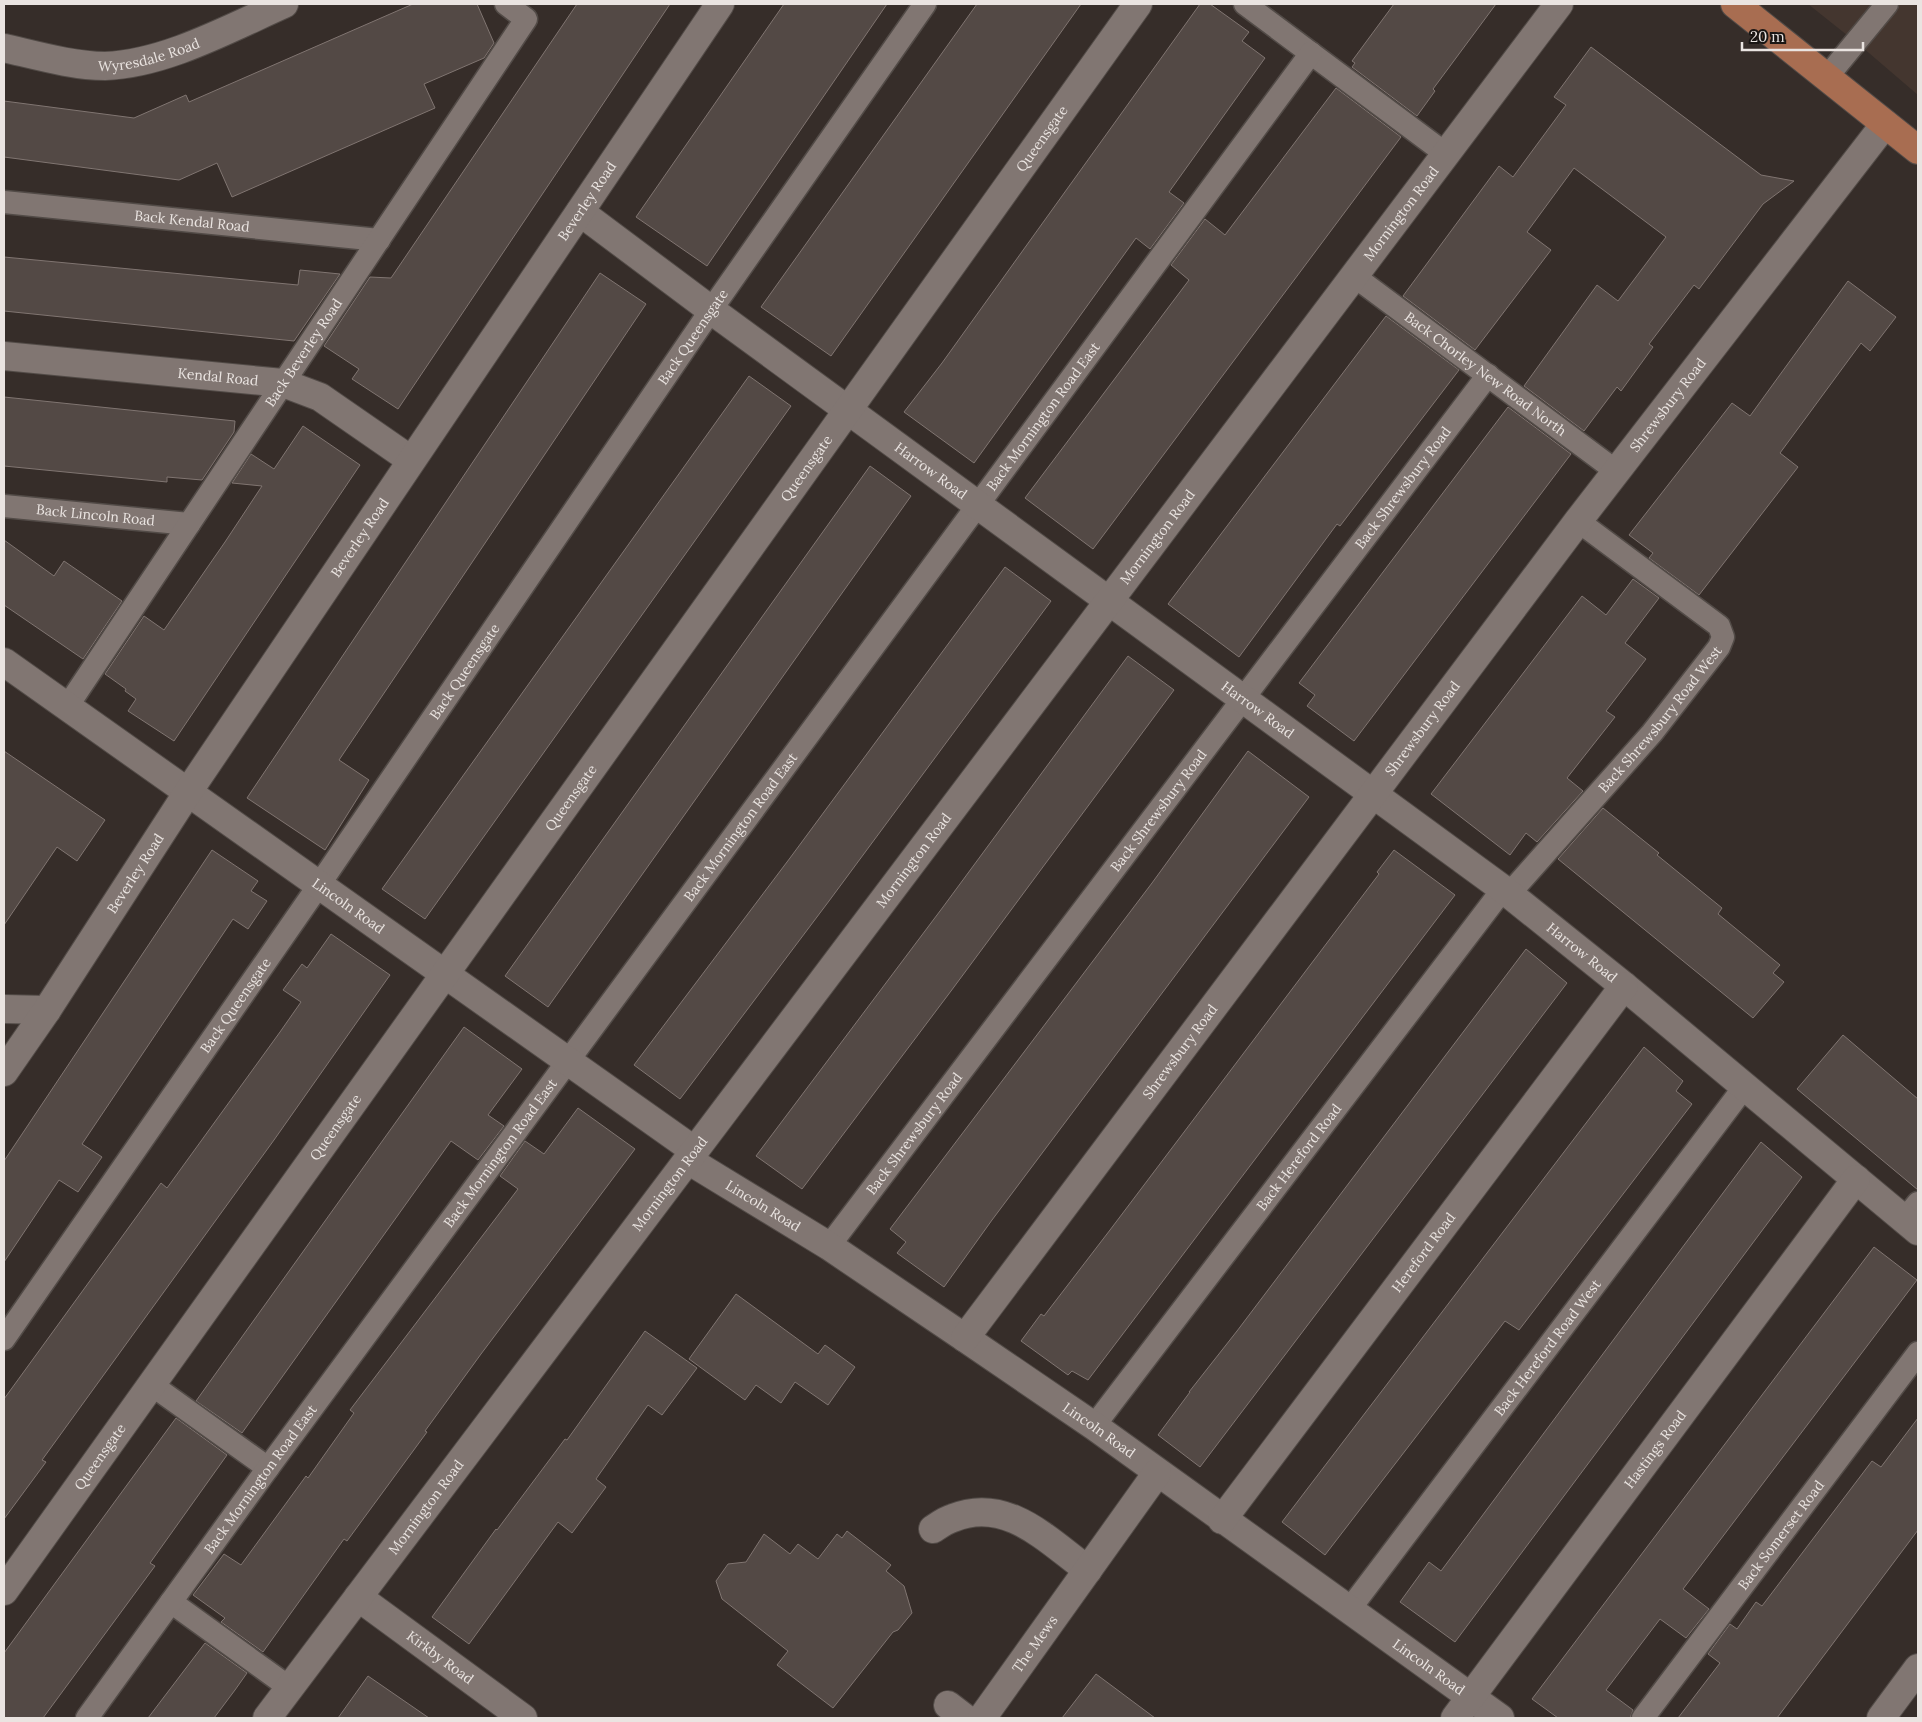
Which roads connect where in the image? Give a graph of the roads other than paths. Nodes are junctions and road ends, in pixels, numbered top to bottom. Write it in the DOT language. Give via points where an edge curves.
graph roads {
  1 [pos="284,4"];
  2 [pos="506,4"];
  3 [pos="720,4"];
  4 [pos="925,4"];
  5 [pos="1138,4"];
  6 [pos="1245,4"];
  7 [pos="1559,4"];
  8 [pos="1735,4"];
  9 [pos="1887,4"];
  10 [pos="4,48"];
  11 [pos="1311,53"];
  12 [pos="1827,77"];
  13 [pos="1885,124"];
  14 [pos="1918,150"];
  15 [pos="1446,154"];
  16 [pos="4,202"];
  17 [pos="580,212"];
  18 [pos="379,240"];
  19 [pos="1354,276"];
  20 [pos="711,310"];
  21 [pos="4,356"];
  22 [pos="1488,375"];
  23 [pos="283,383"];
  24 [pos="847,409"];
  25 [pos="411,460"];
  26 [pos="1616,471"];
  27 [pos="977,504"];
  28 [pos="4,506"];
  29 [pos="1578,520"];
  30 [pos="189,524"];
  31 [pos="1109,601"];
  32 [pos="4,662"];
  33 [pos="1244,700"];
  34 [pos="67,707"];
  35 [pos="188,792"];
  36 [pos="1373,794"];
  37 [pos="319,885"];
  38 [pos="1506,891"];
  39 [pos="446,974"];
  40 [pos="1624,986"];
  41 [pos="4,1008"];
  42 [pos="47,1010"];
  43 [pos="568,1061"];
  44 [pos="4,1072"];
  45 [pos="1745,1086"];
  46 [pos="692,1155"];
  47 [pos="1856,1179"];
  48 [pos="1914,1218"];
  49 [pos="829,1246"];
  50 [pos="965,1338"];
  51 [pos="4,1339"];
  52 [pos="1918,1353"];
  53 [pos="152,1385"];
  54 [pos="1094,1426"];
  55 [pos="268,1468"];
  56 [pos="1157,1473"];
  57 [pos="1222,1520"];
  58 [pos="933,1529"];
  59 [pos="1088,1570"];
  60 [pos="4,1590"];
  61 [pos="358,1597"];
  62 [pos="171,1602"];
  63 [pos="1349,1610"];
  64 [pos="1918,1668"];
  65 [pos="290,1688"];
  66 [pos="1463,1708"];
  67 [pos="86,1718"];
  68 [pos="267,1718"];
  69 [pos="523,1718"];
  70 [pos="982,1718"];
  71 [pos="1500,1718"];
  72 [pos="1643,1718"];
  73 [pos="1881,1718"];
  1 -- 10 [label="street, Wyresdale Road" via="154,59 126,64 78,63"];
  2 -- 18 [label="lane, Back Beverley Road" via="526,19"];
  3 -- 17 [label="street, Beverley Road"];
  4 -- 20 [label="lane, Back Queensgate"];
  5 -- 24 [label="street, Queensgate"];
  6 -- 11 [label="lane"];
  7 -- 15 [label="street, Mornington Road"];
  8 -- 12 [label="main road"];
  9 -- 12 [label="lane"];
  11 -- 15 [label="lane"];
  11 -- 27 [label="lane, Back Mornington Road East"];
  12 -- 13 [label="main road"];
  13 -- 14 [label="main road"];
  13 -- 26 [label="street, Shrewsbury Road"];
  15 -- 19 [label="street, Mornington Road"];
  16 -- 18 [label="lane, Back Kendal Road"];
  17 -- 20 [label="street, Harrow Road"];
  17 -- 25 [label="street, Beverley Road"];
  18 -- 23 [label="lane, Back Beverley Road"];
  19 -- 22 [label="lane, Back Chorley New Road North"];
  19 -- 31 [label="street, Mornington Road"];
  20 -- 24 [label="street, Harrow Road"];
  20 -- 37 [label="lane, Back Queensgate"];
  21 -- 23 [label="street, Kendal Road"];
  22 -- 26 [label="lane, Back Chorley New Road North"];
  22 -- 33 [label="lane, Back Shrewsbury Road"];
  23 -- 25 [label="street, Kendal Road" via="320,397"];
  23 -- 30 [label="lane, Back Beverley Road"];
  24 -- 27 [label="street, Harrow Road"];
  24 -- 39 [label="street, Queensgate"];
  25 -- 35 [label="street, Beverley Road"];
  26 -- 29 [label="street, Shrewsbury Road"];
  27 -- 31 [label="street, Harrow Road"];
  27 -- 43 [label="lane, Back Mornington Road East"];
  28 -- 30 [label="lane, Back Lincoln Road"];
  29 -- 36 [label="street, Shrewsbury Road"];
  29 -- 38 [label="lane, Back Shrewsbury Road West" via="1719,626 1723,637 1720,647 1652,733"];
  30 -- 34 [label="lane, Back Beverley Road"];
  31 -- 33 [label="street, Harrow Road"];
  31 -- 46 [label="street, Mornington Road"];
  32 -- 34 [label="street, Lincoln Road"];
  33 -- 36 [label="street, Harrow Road"];
  33 -- 49 [label="lane, Back Shrewsbury Road"];
  34 -- 35 [label="street, Lincoln Road"];
  35 -- 37 [label="street, Lincoln Road"];
  35 -- 42 [label="street, Beverley Road"];
  36 -- 38 [label="street, Harrow Road"];
  36 -- 50 [label="street, Shrewsbury Road"];
  37 -- 39 [label="street, Lincoln Road"];
  37 -- 51 [label="lane, Back Queensgate"];
  38 -- 40 [label="street, Harrow Road"];
  38 -- 54 [label="lane, Back Hereford Road"];
  39 -- 43 [label="street, Lincoln Road"];
  39 -- 53 [label="street, Queensgate"];
  40 -- 45 [label="street, Harrow Road"];
  40 -- 57 [label="street, Hereford Road"];
  41 -- 42 [label="street"];
  42 -- 44 [label="street, Beverley Road"];
  43 -- 46 [label="street, Lincoln Road"];
  43 -- 55 [label="lane, Back Mornington Road East"];
  45 -- 47 [label="street, Harrow Road"];
  45 -- 63 [label="lane, Back Hereford Road West"];
  46 -- 49 [label="street, Lincoln Road"];
  46 -- 61 [label="street, Mornington Road"];
  47 -- 48 [label="street, Harrow Road"];
  47 -- 66 [label="street, Hastings Road"];
  49 -- 50 [label="street, Lincoln Road"];
  50 -- 54 [label="street, Lincoln Road"];
  52 -- 72 [label="lane, Back Somerset Road"];
  53 -- 55 [label="lane"];
  53 -- 60 [label="street, Queensgate"];
  54 -- 56 [label="street, Lincoln Road"];
  55 -- 62 [label="lane, Back Mornington Road East"];
  56 -- 57 [label="street, Lincoln Road"];
  56 -- 59 [label="street, The Mews"];
  57 -- 63 [label="street, Lincoln Road"];
  58 -- 59 [label="street" via="953,1518 974,1512 1000,1513 1023,1522"];
  59 -- 70 [label="street, The Mews"];
  61 -- 65 [label="street, Mornington Road"];
  61 -- 69 [label="street, Kirkby Road"];
  62 -- 65 [label="lane"];
  62 -- 67 [label="lane, Back Mornington Road East"];
  63 -- 66 [label="street, Lincoln Road"];
  64 -- 73 [label="street"];
  65 -- 68 [label="street, Mornington Road"];
  66 -- 71 [label="street, Lincoln Road"];
}
